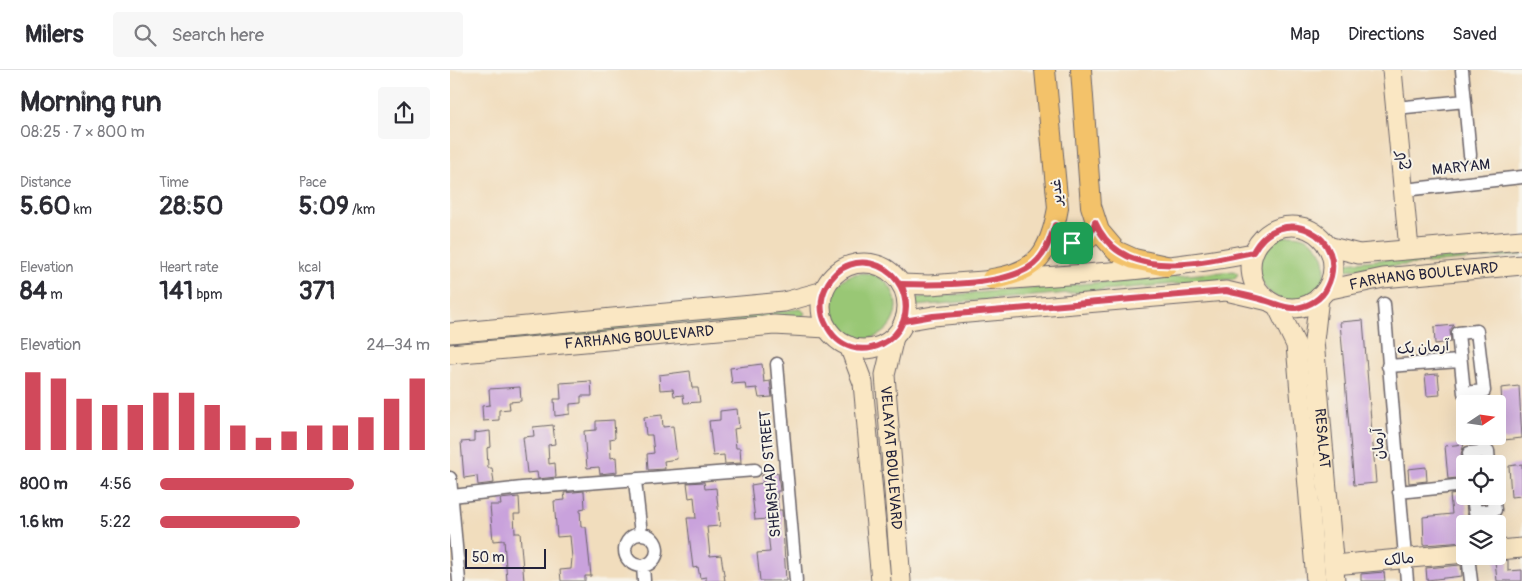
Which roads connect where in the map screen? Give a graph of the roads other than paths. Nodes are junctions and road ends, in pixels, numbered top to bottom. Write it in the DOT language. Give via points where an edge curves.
graph roads {
  1 [pos="1045,70"];
  2 [pos="1081,70"];
  3 [pos="1392,70"];
  4 [pos="1462,70"];
  5 [pos="1465,101"];
  6 [pos="1396,108"];
  7 [pos="1470,155"];
  8 [pos="1522,177"];
  9 [pos="1404,190"];
  10 [pos="1095,222"];
  11 [pos="1055,225"];
  12 [pos="1522,240"];
  13 [pos="1327,246"];
  14 [pos="1410,249"];
  15 [pos="1253,252"];
  16 [pos="1522,265"];
  17 [pos="1166,266"];
  18 [pos="992,279"];
  19 [pos="901,284"];
  20 [pos="824,291"];
  21 [pos="1322,294"];
  22 [pos="1273,303"];
  23 [pos="1384,304"];
  24 [pos="904,321"];
  25 [pos="828,328"];
  26 [pos="450,333"];
  27 [pos="894,337"];
  28 [pos="849,346"];
  29 [pos="450,354"];
  30 [pos="1460,361"];
  31 [pos="777,364"];
  32 [pos="1388,366"];
  33 [pos="1469,455"];
  34 [pos="1488,455"];
  35 [pos="755,470"];
  36 [pos="450,478"];
  37 [pos="635,481"];
  38 [pos="1456,486"];
  39 [pos="1399,492"];
  40 [pos="452,496"];
  41 [pos="1474,505"];
  42 [pos="1494,505"];
  43 [pos="641,534"];
  44 [pos="1522,548"];
  45 [pos="1506,549"];
  46 [pos="1456,554"];
  47 [pos="1405,558"];
  48 [pos="1469,565"];
  49 [pos="643,566"];
  50 [pos="1334,573"];
  51 [pos="459,581"];
  52 [pos="644,581"];
  53 [pos="796,581"];
  54 [pos="881,581"];
  55 [pos="901,581"];
  56 [pos="1316,581"];
  57 [pos="1407,581"];
  58 [pos="1471,581"];
  1 -- 11 [label="main road, غدیر" via="1058,208"];
  2 -- 10 [label="main road"];
  3 -- 6 [label="main road, کاج"];
  4 -- 5 [label="street"];
  5 -- 6 [label="street"];
  5 -- 7 [label="street"];
  6 -- 9 [label="main road, کاج"];
  8 -- 9 [label="street, MARYAM"];
  9 -- 14 [label="main road, کاج"];
  10 -- 11 [label="main road" via="1089,238 1078,243 1062,239"];
  10 -- 17 [label="main road" via="1102,237 1116,250 1134,259"];
  11 -- 18 [label="main road, غدیر" via="1043,253 1031,267"];
  12 -- 14 [label="main road, FARHANG BOULEVARD"];
  13 -- 14 [label="main road, FARHANG BOULEVARD" via="1359,254"];
  13 -- 15 [label="main road" via="1314,233 1288,226 1264,237"];
  13 -- 21 [label="main road" via="1332,273"];
  15 -- 17 [label="main road"];
  15 -- 22 [label="main road" via="1251,262 1256,288"];
  16 -- 21 [label="main road, FARHANG BOULEVARD" via="1383,278"];
  17 -- 18 [label="main road"];
  18 -- 19 [label="main road" via="929,285"];
  19 -- 20 [label="main road" via="888,270 860,263 842,269 828,282"];
  19 -- 24 [label="main road" via="907,302"];
  20 -- 25 [label="main road" via="822,310"];
  20 -- 26 [label="main road, FARHANG BOULEVARD" via="784,302"];
  21 -- 22 [label="main road" via="1295,308"];
  21 -- 50 [label="main road, RESALAT" via="1314,341"];
  22 -- 24 [label="main road" via="1226,291"];
  22 -- 56 [label="main road, RESALAT" via="1296,345"];
  23 -- 32 [label="street, آرمان"];
  24 -- 27 [label="main road"];
  25 -- 28 [label="main road" via="833,336"];
  25 -- 29 [label="main road, FARHANG BOULEVARD" via="774,324"];
  27 -- 28 [label="main road" via="868,349"];
  27 -- 55 [label="main road, VELAYAT BOULEVARD" via="884,375"];
  28 -- 54 [label="main road, VELAYAT BOULEVARD" via="863,383"];
  30 -- 30 [label="street" via="1464,394 1484,391 1477,331 1458,334"];
  30 -- 32 [label="street, آرمان یک"];
  31 -- 53 [label="street, SHEMSHAD STREET"];
  32 -- 39 [label="street, آرمان"];
  33 -- 34 [label="street" via="1488,451"];
  35 -- 37 [label="street"];
  36 -- 40 [label="street"];
  37 -- 40 [label="street"];
  37 -- 43 [label="street"];
  38 -- 39 [label="street"];
  39 -- 47 [label="street, آرمان"];
  40 -- 51 [label="street"];
  41 -- 42 [label="street" via="1475,512 1494,510"];
  43 -- 49 [label="street" via="654,541 657,549 650,563"];
  43 -- 49 [label="street" via="630,538 625,548 628,559"];
  44 -- 45 [label="main road"];
  46 -- 47 [label="main road, مالک"];
  47 -- 50 [label="main road, مالک"];
  47 -- 57 [label="street, آرمان"];
  48 -- 58 [label="street"];
  49 -- 52 [label="street"];
}
